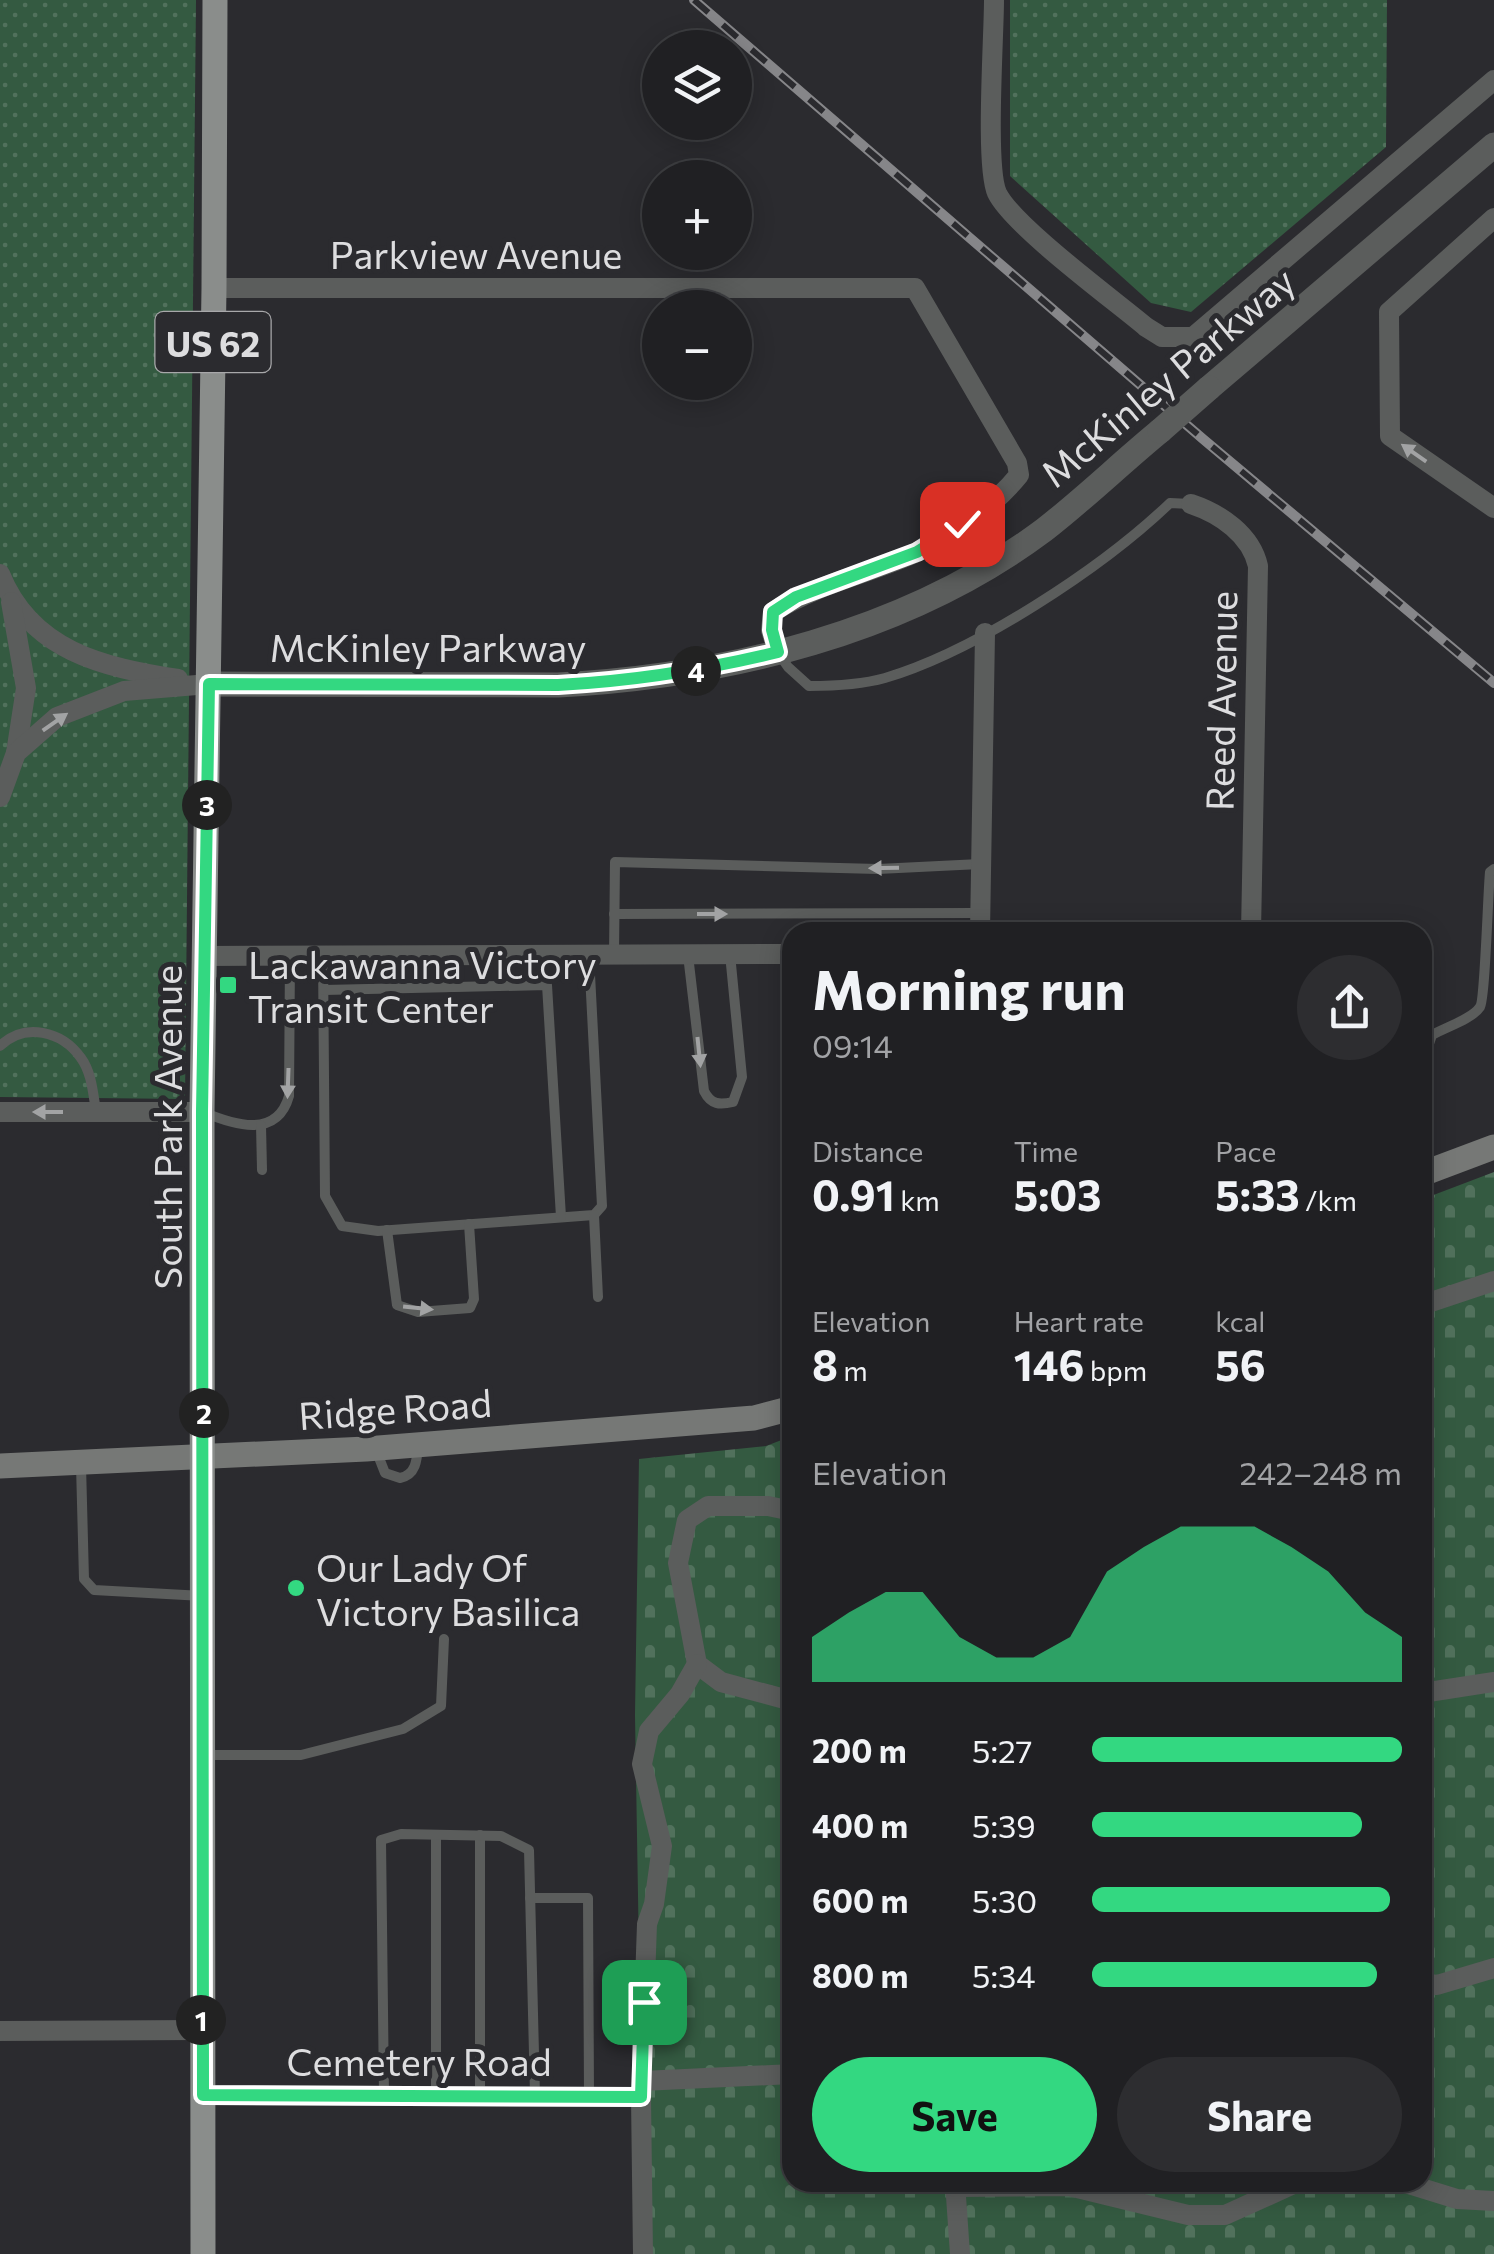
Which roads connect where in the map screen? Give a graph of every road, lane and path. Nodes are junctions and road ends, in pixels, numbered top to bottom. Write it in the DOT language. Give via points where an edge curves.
graph roads {
  1 [pos="215,0"];
  2 [pos="994,0"];
  3 [pos="1494,80"];
  4 [pos="1494,145"];
  5 [pos="1494,218"];
  6 [pos="214,288"];
  7 [pos="1192,504"];
  8 [pos="1494,508"];
  9 [pos="0,574"];
  10 [pos="11,601"];
  11 [pos="985,633"];
  12 [pos="778,652"];
  13 [pos="209,684"];
  14 [pos="16,753"];
  15 [pos="0,797"];
  16 [pos="981,864"];
  17 [pos="1494,869"];
  18 [pos="614,914"];
  19 [pos="939,922"];
  20 [pos="980,922"];
  21 [pos="1251,922"];
  22 [pos="730,954"];
  23 [pos="782,954"];
  24 [pos="588,955"];
  25 [pos="614,955"];
  26 [pos="688,955"];
  27 [pos="203,956"];
  28 [pos="290,956"];
  29 [pos="323,956"];
  30 [pos="324,990"];
  31 [pos="1432,1035"];
  32 [pos="0,1046"];
  33 [pos="0,1112"];
  34 [pos="96,1112"];
  35 [pos="202,1112"];
  36 [pos="261,1124"];
  37 [pos="1494,1147"];
  38 [pos="262,1170"];
  39 [pos="1432,1171"];
  40 [pos="594,1215"];
  41 [pos="562,1217"];
  42 [pos="470,1224"];
  43 [pos="387,1230"];
  44 [pos="1494,1282"];
  45 [pos="598,1297"];
  46 [pos="1432,1301"];
  47 [pos="782,1411"];
  48 [pos="204,1456"];
  49 [pos="81,1462"];
  50 [pos="0,1466"];
  51 [pos="782,1509"];
  52 [pos="204,1596"];
  53 [pos="444,1639"];
  54 [pos="697,1664"];
  55 [pos="1494,1682"];
  56 [pos="1432,1691"];
  57 [pos="782,1698"];
  58 [pos="203,1755"];
  59 [pos="436,1834"];
  60 [pos="480,1835"];
  61 [pos="530,1898"];
  62 [pos="1494,1968"];
  63 [pos="1432,1984"];
  64 [pos="201,2030"];
  65 [pos="0,2031"];
  66 [pos="782,2075"];
  67 [pos="640,2091"];
  68 [pos="203,2095"];
  69 [pos="384,2095"];
  70 [pos="436,2095"];
  71 [pos="480,2095"];
  72 [pos="534,2095"];
  73 [pos="590,2095"];
  74 [pos="1432,2191"];
  75 [pos="956,2192"];
  76 [pos="1094,2192"];
  77 [pos="1276,2192"];
  78 [pos="1494,2201"];
  79 [pos="203,2254"];
  80 [pos="643,2254"];
  81 [pos="960,2254"];
  1 -- 6 [label="main road, South Park Avenue / US 62"];
  2 -- 3 [label="street" via="997,192 1017,218 1162,336 1193,336"];
  4 -- 12 [label="street, McKinley Parkway, bridge" via="1044,529 982,570 881,617"];
  8 -- 5 [label="street, one-way" via="1390,436 1389,312"];
  6 -- 12 [label="street, Parkview Avenue" via="915,288 1020,475 917,552 773,612"];
  6 -- 13 [label="main road, South Park Avenue / US 62"];
  7 -- 11 [label="lane" via="1170,503 1073,581"];
  7 -- 21 [label="street, Reed Avenue" via="1229,524 1254,549 1258,566"];
  9 -- 10 [label="street"];
  10 -- 13 [label="street" via="44,636 84,656 126,671"];
  10 -- 14 [label="street" via="26,688"];
  11 -- 12 [label="lane" via="885,678 842,686 809,686"];
  11 -- 16 [label="street"];
  12 -- 13 [label="street, McKinley Parkway" via="694,672 583,684"];
  14 -- 13 [label="street, one-way" via="57,717 94,700"];
  13 -- 27 [label="main road, South Park Avenue / US 62"];
  14 -- 15 [label="street"];
  16 -- 18 [label="lane, one-way" via="615,862"];
  16 -- 20 [label="street"];
  17 -- 31 [label="lane" via="1484,930 1484,998 1479,1010"];
  18 -- 19 [label="lane, one-way"];
  18 -- 25 [label="lane"];
  22 -- 23 [label="street"];
  22 -- 26 [label="street"];
  26 -- 22 [label="lane, one-way" via="704,1092 720,1105 733,1102 742,1077"];
  24 -- 25 [label="street"];
  24 -- 29 [label="street"];
  24 -- 40 [label="lane" via="602,1206"];
  25 -- 26 [label="street"];
  27 -- 28 [label="street"];
  27 -- 35 [label="main road, South Park Avenue / US 62"];
  28 -- 29 [label="street"];
  28 -- 36 [label="lane, one-way" via="289,1096 285,1111"];
  29 -- 30 [label="lane"];
  30 -- 41 [label="lane" via="547,986"];
  30 -- 43 [label="lane" via="325,1196 342,1226"];
  32 -- 34 [label="lane" via="18,1033 60,1038 90,1076"];
  34 -- 33 [label="street, one-way"];
  34 -- 35 [label="street"];
  35 -- 36 [label="lane" via="232,1124"];
  35 -- 48 [label="main road, South Park Avenue / US 62"];
  36 -- 38 [label="lane"];
  37 -- 39 [label="main road"];
  40 -- 41 [label="lane"];
  40 -- 45 [label="lane"];
  41 -- 42 [label="lane"];
  42 -- 43 [label="lane"];
  43 -- 42 [label="lane, one-way" via="397,1306 418,1312 470,1308"];
  44 -- 46 [label="street"];
  47 -- 48 [label="main road, Ridge Road" via="376,1449"];
  48 -- 49 [label="main road, Ridge Road"];
  48 -- 52 [label="main road, South Park Avenue / US 62"];
  49 -- 50 [label="main road, Ridge Road"];
  49 -- 52 [label="lane" via="88,1585"];
  51 -- 54 [label="street" via="708,1506 687,1520 678,1563"];
  52 -- 58 [label="main road, South Park Avenue / US 62"];
  53 -- 58 [label="lane" via="441,1706 403,1729 301,1755"];
  54 -- 57 [label="street" via="721,1682"];
  54 -- 67 [label="street" via="649,1730 642,1764 662,1846 647,1924"];
  55 -- 56 [label="street"];
  58 -- 64 [label="main road, South Park Avenue / US 62"];
  59 -- 60 [label="lane"];
  59 -- 69 [label="lane" via="381,1840"];
  59 -- 70 [label="lane"];
  60 -- 61 [label="lane" via="501,1836 529,1850"];
  60 -- 71 [label="lane"];
  61 -- 72 [label="lane"];
  61 -- 73 [label="lane" via="588,1898"];
  62 -- 63 [label="street"];
  64 -- 65 [label="street"];
  64 -- 68 [label="main road, South Park Avenue / US 62"];
  66 -- 67 [label="street, Cemetery Road"];
  67 -- 73 [label="street, Cemetery Road"];
  67 -- 80 [label="street"];
  68 -- 69 [label="street, Cemetery Road"];
  68 -- 79 [label="main road, South Park Avenue / US 62"];
  69 -- 70 [label="street, Cemetery Road"];
  70 -- 71 [label="street, Cemetery Road"];
  71 -- 72 [label="street, Cemetery Road"];
  72 -- 73 [label="street, Cemetery Road"];
  74 -- 78 [label="street"];
  75 -- 81 [label="street"];
  76 -- 77 [label="street" via="1188,2215 1225,2215"];
}
